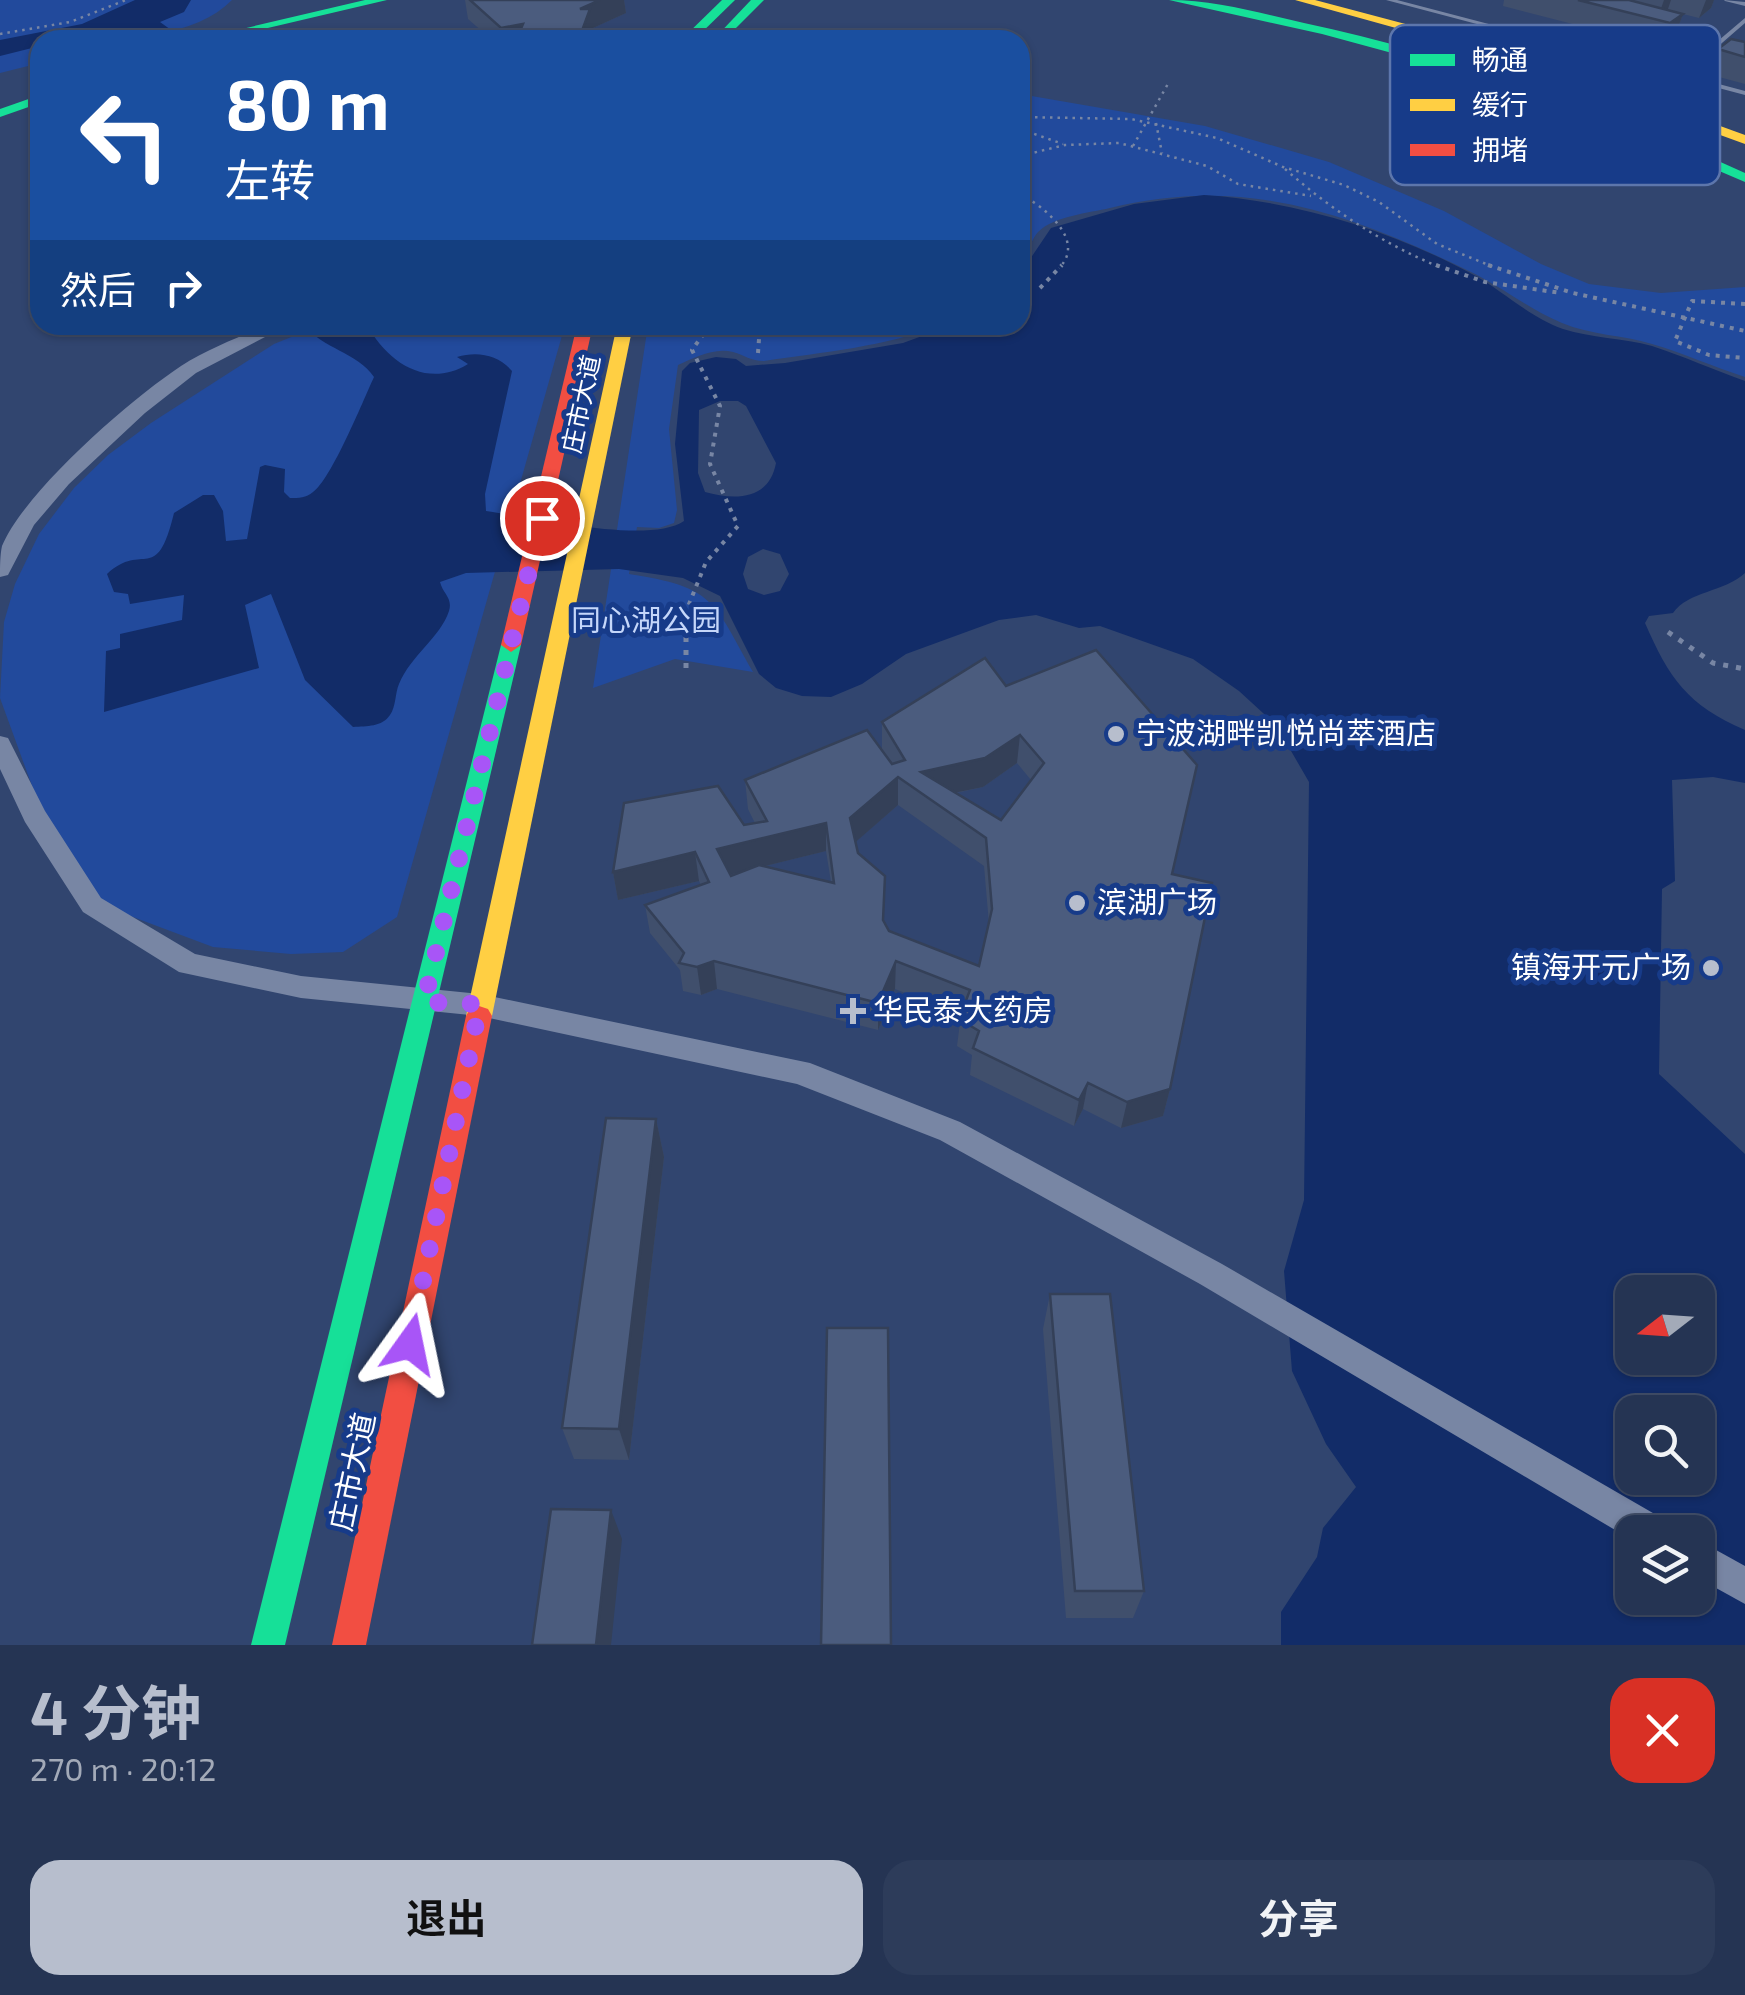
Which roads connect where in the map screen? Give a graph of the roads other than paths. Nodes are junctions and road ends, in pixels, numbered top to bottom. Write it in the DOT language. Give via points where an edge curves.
graph roads {
  1 [pos="346,0"];
  2 [pos="381,0"];
  3 [pos="758,0"];
  4 [pos="1175,0"];
  5 [pos="1223,0"];
  6 [pos="1263,0"];
  7 [pos="1301,0"];
  8 [pos="1389,0"];
  9 [pos="1442,0"];
  10 [pos="1727,0"];
  11 [pos="1745,4"];
  12 [pos="718,5"];
  13 [pos="1428,9"];
  14 [pos="280,13"];
  15 [pos="1745,20"];
  16 [pos="1398,25"];
  17 [pos="1488,25"];
  18 [pos="1390,29"];
  19 [pos="222,30"];
  20 [pos="696,30"];
  21 [pos="728,30"];
  22 [pos="1390,36"];
  23 [pos="1720,42"];
  24 [pos="1390,48"];
  25 [pos="30,87"];
  26 [pos="1720,87"];
  27 [pos="1745,94"];
  28 [pos="0,97"];
  29 [pos="30,102"];
  30 [pos="0,113"];
  31 [pos="1720,130"];
  32 [pos="1745,140"];
  33 [pos="1720,143"];
  34 [pos="1745,153"];
  35 [pos="1720,154"];
  36 [pos="1745,165"];
  37 [pos="1720,167"];
  38 [pos="1745,178"];
  39 [pos="259,335"];
  40 [pos="584,335"];
  41 [pos="623,335"];
  42 [pos="0,570"];
  43 [pos="0,744"];
  44 [pos="424,1002"];
  45 [pos="480,1004"];
  46 [pos="1624,1515"];
  47 [pos="1715,1568"];
  48 [pos="1745,1586"];
  49 [pos="268,1645"];
  50 [pos="349,1645"];
  1 -- 14 [label="street"];
  2 -- 14 [label="street"];
  3 -- 21 [label="street"];
  4 -- 24 [label="street"];
  5 -- 22 [label="street"];
  6 -- 18 [label="street"];
  7 -- 16 [label="street"];
  8 -- 13 [label="lane"];
  9 -- 13 [label="lane"];
  10 -- 11 [label="lane"];
  12 -- 20 [label="street"];
  13 -- 17 [label="lane"];
  14 -- 19 [label="street"];
  15 -- 23 [label="lane"];
  25 -- 28 [label="street"];
  26 -- 27 [label="lane"];
  29 -- 30 [label="street"];
  31 -- 32 [label="street"];
  33 -- 34 [label="street"];
  35 -- 36 [label="street"];
  37 -- 38 [label="street"];
  39 -- 42 [label="street" via="189,369 138,409 62,480 26,523"];
  40 -- 44 [label="street, 庄市大道"];
  41 -- 45 [label="street, 庄市大道"];
  43 -- 44 [label="street" via="34,815 92,905 190,964"];
  44 -- 45 [label="street"];
  44 -- 49 [label="street, 庄市大道"];
  45 -- 46 [label="street" via="800,1072 950,1130"];
  45 -- 50 [label="street, 庄市大道"];
  47 -- 48 [label="street"];
}
